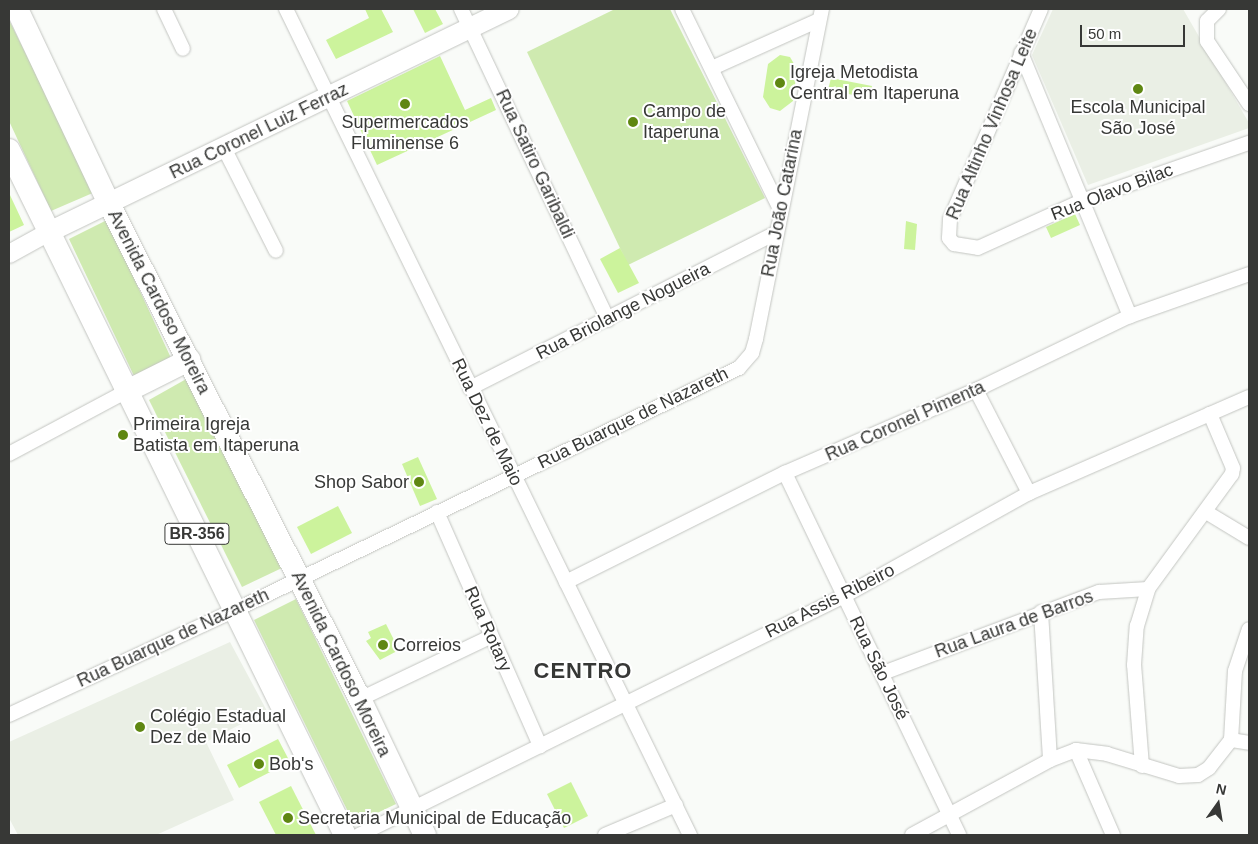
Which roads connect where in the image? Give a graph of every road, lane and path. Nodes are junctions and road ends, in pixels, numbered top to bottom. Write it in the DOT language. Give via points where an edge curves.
graph roads {
  1 [pos="17,9"];
  2 [pos="164,9"];
  3 [pos="286,9"];
  4 [pos="461,9"];
  5 [pos="509,9"];
  6 [pos="682,9"];
  7 [pos="1041,9"];
  8 [pos="1219,9"];
  9 [pos="821,14"];
  10 [pos="471,28"];
  11 [pos="182,49"];
  12 [pos="1021,53"];
  13 [pos="712,68"];
  14 [pos="330,96"];
  15 [pos="1249,104"];
  16 [pos="1249,143"];
  17 [pos="224,148"];
  18 [pos="9,150"];
  19 [pos="1084,200"];
  20 [pos="109,204"];
  21 [pos="780,209"];
  22 [pos="47,233"];
  23 [pos="776,233"];
  24 [pos="978,248"];
  25 [pos="276,251"];
  26 [pos="9,254"];
  27 [pos="1249,274"];
  28 [pos="1130,316"];
  29 [pos="608,320"];
  30 [pos="756,339"];
  31 [pos="189,360"];
  32 [pos="470,388"];
  33 [pos="976,390"];
  34 [pos="126,392"];
  35 [pos="1249,397"];
  36 [pos="1210,414"];
  37 [pos="9,454"];
  38 [pos="786,473"];
  39 [pos="513,476"];
  40 [pos="1029,493"];
  41 [pos="437,512"];
  42 [pos="1206,512"];
  43 [pos="1249,538"];
  44 [pos="298,578"];
  45 [pos="566,582"];
  46 [pos="1148,589"];
  47 [pos="844,596"];
  48 [pos="235,610"];
  49 [pos="1041,612"];
  50 [pos="1249,629"];
  51 [pos="490,637"];
  52 [pos="1235,670"];
  53 [pos="1249,671"];
  54 [pos="883,673"];
  55 [pos="360,699"];
  56 [pos="628,703"];
  57 [pos="9,715"];
  58 [pos="1231,740"];
  59 [pos="1249,743"];
  60 [pos="540,746"];
  61 [pos="1076,750"];
  62 [pos="1050,760"];
  63 [pos="1142,766"];
  64 [pos="676,804"];
  65 [pos="412,810"];
  66 [pos="950,815"];
  67 [pos="346,835"];
  68 [pos="359,835"];
  69 [pos="425,835"];
  70 [pos="606,835"];
  71 [pos="690,835"];
  72 [pos="912,835"];
  73 [pos="959,835"];
  74 [pos="1113,835"];
  1 -- 20 [label="highway, Avenida Cardoso Moreira"];
  2 -- 11 [label="street"];
  3 -- 14 [label="street, Rua Dez de Maio"];
  4 -- 10 [label="street, Rua Satiro Garibaldi"];
  5 -- 10 [label="main road, Rua Coronel Luiz Ferraz"];
  6 -- 13 [label="street"];
  7 -- 12 [label="street, Rua Altinho Vinhosa Leite"];
  8 -- 15 [label="street" via="1207,21 1207,41"];
  9 -- 13 [label="street"];
  9 -- 21 [label="street, Rua João Catarina"];
  10 -- 14 [label="main road, Rua Coronel Luiz Ferraz"];
  10 -- 29 [label="street, Rua Satiro Garibaldi"];
  12 -- 19 [label="street"];
  12 -- 24 [label="street, Rua Altinho Vinhosa Leite" via="950,219 949,238 954,244"];
  13 -- 21 [label="street"];
  14 -- 17 [label="main road, Rua Coronel Luiz Ferraz"];
  14 -- 32 [label="street, Rua Dez de Maio"];
  16 -- 19 [label="street, Rua Olavo Bilac"];
  17 -- 20 [label="main road, Rua Coronel Luiz Ferraz"];
  17 -- 25 [label="street"];
  18 -- 22 [label="highway, BR-356"];
  19 -- 24 [label="street, Rua Olavo Bilac"];
  19 -- 28 [label="street"];
  20 -- 22 [label="main road, Rua Coronel Luiz Ferraz"];
  20 -- 31 [label="highway, Avenida Cardoso Moreira"];
  21 -- 23 [label="street, Rua João Catarina"];
  22 -- 26 [label="street, Rua Coronel Luiz Ferraz"];
  22 -- 34 [label="highway, BR-356"];
  23 -- 29 [label="street, Rua Briolange Nogueira"];
  23 -- 30 [label="street, Rua João Catarina"];
  27 -- 28 [label="street, Rua Coronel Pimenta"];
  28 -- 33 [label="street, Rua Coronel Pimenta"];
  29 -- 32 [label="street, Rua Briolange Nogueira"];
  30 -- 39 [label="street, Rua Buarque de Nazareth" via="752,353 739,368"];
  31 -- 34 [label="highway"];
  31 -- 44 [label="highway, Avenida Cardoso Moreira"];
  32 -- 39 [label="street, Rua Dez de Maio"];
  33 -- 38 [label="street, Rua Coronel Pimenta"];
  33 -- 40 [label="street"];
  34 -- 37 [label="street"];
  34 -- 48 [label="highway, BR-356"];
  35 -- 36 [label="street, Rua Assis Ribeiro"];
  36 -- 40 [label="street, Rua Assis Ribeiro"];
  36 -- 42 [label="street" via="1233,468 1230,480"];
  38 -- 45 [label="street, Rua Coronel Pimenta"];
  38 -- 47 [label="street, Rua São José"];
  39 -- 41 [label="street, Rua Buarque de Nazareth"];
  39 -- 45 [label="street, Rua Dez de Maio"];
  40 -- 47 [label="street, Rua Assis Ribeiro"];
  41 -- 44 [label="street, Rua Buarque de Nazareth"];
  41 -- 51 [label="street, Rua Rotary"];
  42 -- 43 [label="street"];
  42 -- 46 [label="street"];
  44 -- 48 [label="street, Rua Buarque de Nazareth"];
  44 -- 55 [label="highway, Avenida Cardoso Moreira"];
  45 -- 56 [label="street, Rua Dez de Maio"];
  46 -- 49 [label="street, Rua Laura de Barros" via="1099,592"];
  46 -- 63 [label="street" via="1134,645"];
  47 -- 54 [label="street, Rua São José"];
  47 -- 56 [label="street, Rua Assis Ribeiro"];
  48 -- 57 [label="street, Rua Buarque de Nazareth"];
  48 -- 67 [label="highway, BR-356"];
  49 -- 54 [label="street, Rua Laura de Barros"];
  49 -- 62 [label="street"];
  50 -- 52 [label="street"];
  51 -- 55 [label="street"];
  51 -- 60 [label="street, Rua Rotary"];
  52 -- 53 [label="street"];
  52 -- 58 [label="street"];
  54 -- 66 [label="street, Rua São José"];
  55 -- 65 [label="highway, Avenida Cardoso Moreira"];
  56 -- 60 [label="street, Rua Assis Ribeiro"];
  56 -- 64 [label="street, Rua Dez de Maio"];
  58 -- 59 [label="street"];
  58 -- 63 [label="street" via="1216,762 1198,775 1179,776"];
  60 -- 65 [label="street, Rua Assis Ribeiro"];
  61 -- 62 [label="street"];
  61 -- 63 [label="street" via="1107,754"];
  61 -- 74 [label="street"];
  62 -- 66 [label="street"];
  64 -- 70 [label="street"];
  64 -- 71 [label="street, Rua Dez de Maio"];
  65 -- 68 [label="street, Rua Assis Ribeiro"];
  65 -- 69 [label="highway, Avenida Cardoso Moreira"];
  66 -- 72 [label="street"];
  66 -- 73 [label="street, Rua São José"];
}
